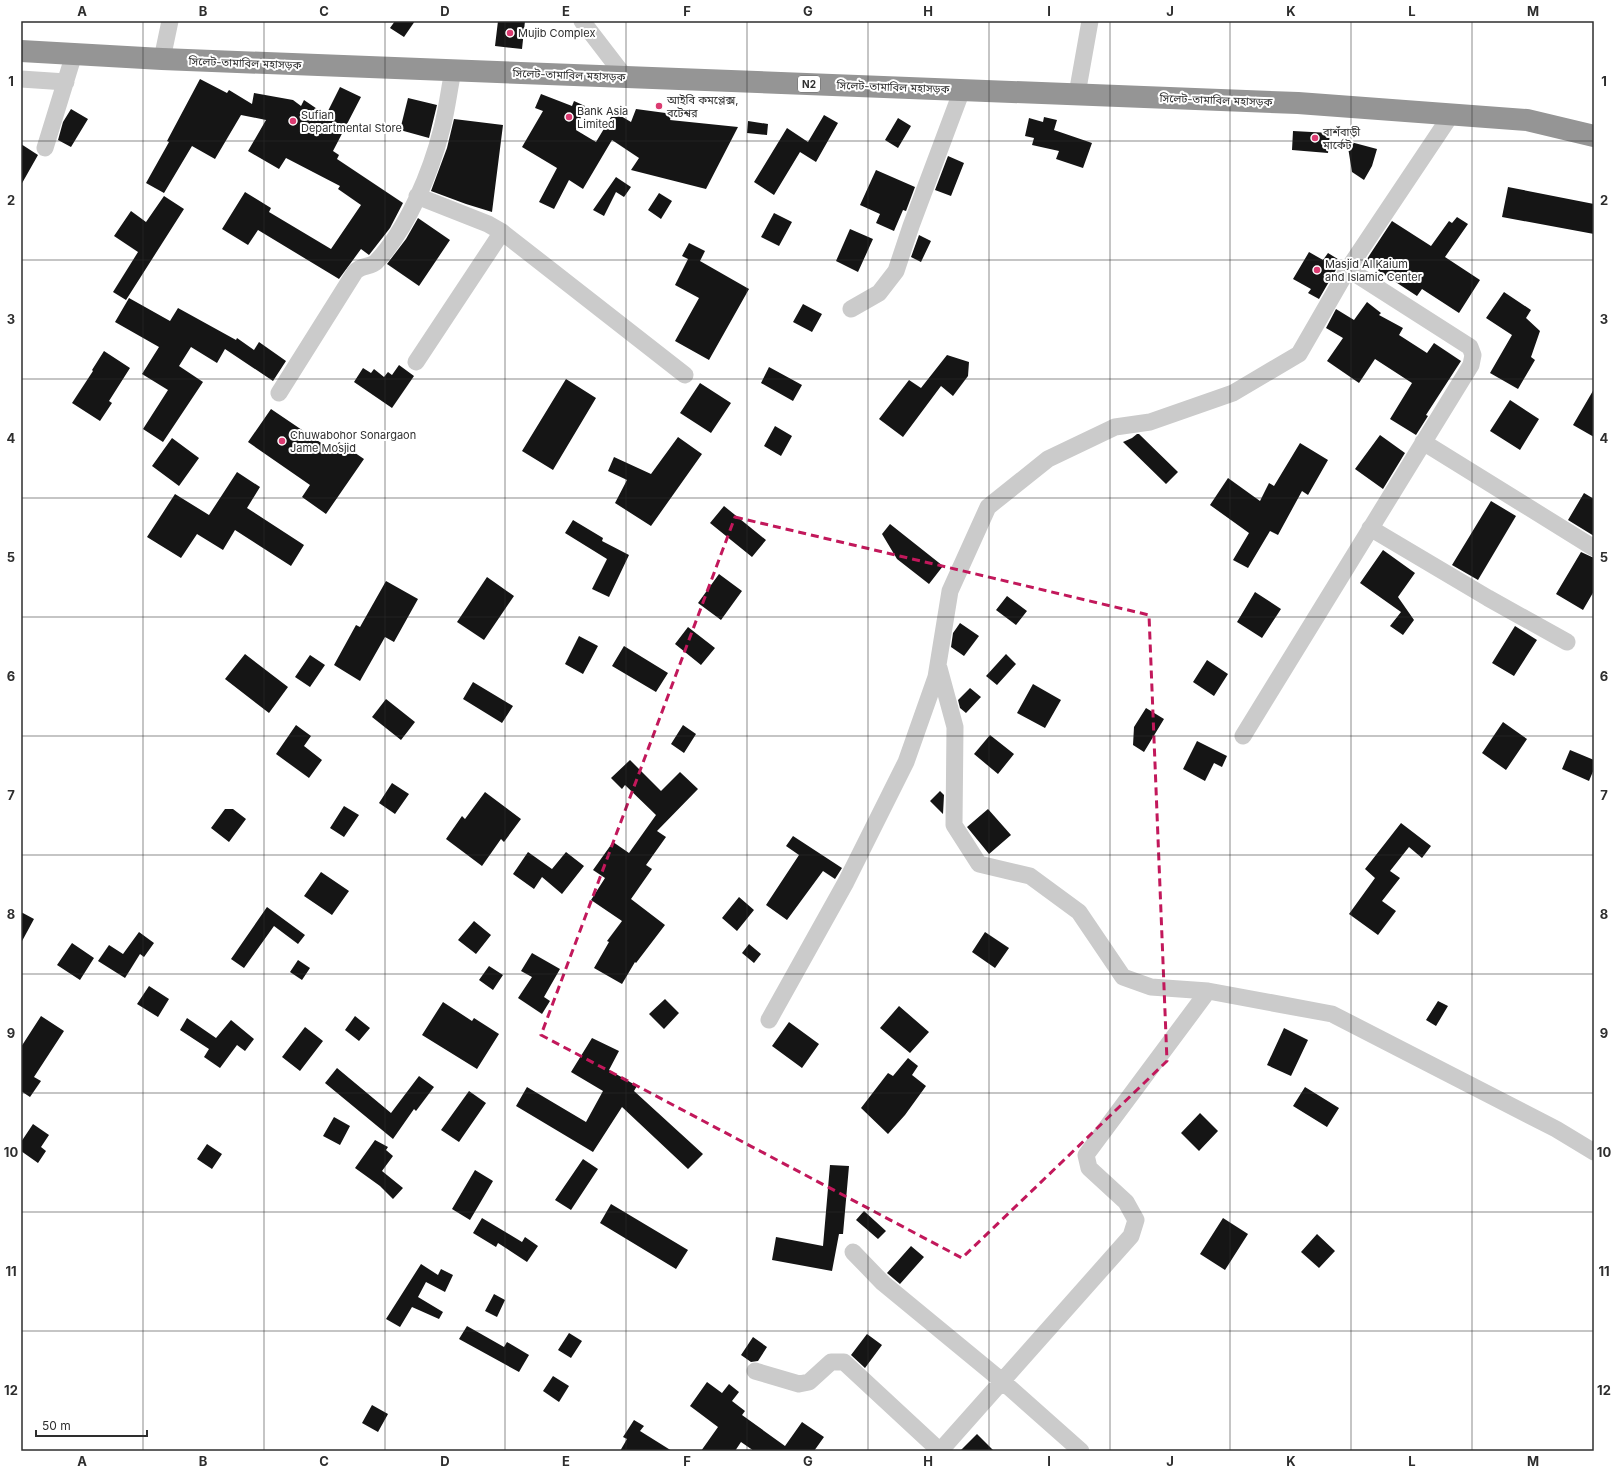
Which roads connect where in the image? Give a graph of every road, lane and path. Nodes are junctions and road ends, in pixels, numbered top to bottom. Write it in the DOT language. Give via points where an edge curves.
graph roads {
  1 [pos="170,21"];
  2 [pos="582,21"];
  3 [pos="1090,21"];
  4 [pos="21,51"];
  5 [pos="74,54"];
  6 [pos="162,59"];
  7 [pos="453,71"];
  8 [pos="626,76"];
  9 [pos="21,79"];
  10 [pos="66,82"];
  11 [pos="962,90"];
  12 [pos="1077,94"];
  13 [pos="1451,115"];
  14 [pos="1594,136"];
  15 [pos="45,148"];
  16 [pos="417,196"];
  17 [pos="502,232"];
  18 [pos="1348,269"];
  19 [pos="851,309"];
  20 [pos="416,362"];
  21 [pos="685,375"];
  22 [pos="279,393"];
  23 [pos="1423,442"];
  24 [pos="1370,528"];
  25 [pos="1594,548"];
  26 [pos="1567,642"];
  27 [pos="938,666"];
  28 [pos="1243,736"];
  29 [pos="1208,991"];
  30 [pos="769,1020"];
  31 [pos="1594,1152"];
  32 [pos="853,1252"];
  33 [pos="755,1371"];
  34 [pos="1002,1381"];
  35 [pos="940,1451"];
  36 [pos="1081,1451"];
  1 -- 6 [label="street"];
  2 -- 8 [label="street"];
  3 -- 12 [label="street"];
  4 -- 5 [label="highway, সিলেট-তামাবিল মহাসড়ক / N2"];
  5 -- 6 [label="highway, সিলেট-তামাবিল মহাসড়ক / N2"];
  5 -- 10 [label="street"];
  6 -- 7 [label="highway, সিলেট-তামাবিল মহাসড়ক / N2"];
  7 -- 8 [label="highway, সিলেট-তামাবিল মহাসড়ক / N2"];
  7 -- 16 [label="street" via="442,128"];
  8 -- 11 [label="highway, সিলেট-তামাবিল মহাসড়ক / N2"];
  9 -- 10 [label="street"];
  10 -- 15 [label="street"];
  11 -- 12 [label="highway, সিলেট-তামাবিল মহাসড়ক / N2"];
  11 -- 19 [label="street" via="896,271 879,293"];
  12 -- 13 [label="highway, সিলেট-তামাবিল মহাসড়ক / N2" via="1298,103"];
  13 -- 14 [label="highway, সিলেট-তামাবিল মহাসড়ক / N2" via="1527,120"];
  13 -- 18 [label="street"];
  16 -- 17 [label="street"];
  16 -- 22 [label="street" via="400,230 375,263 358,268 355,272"];
  17 -- 20 [label="street"];
  17 -- 21 [label="street"];
  18 -- 23 [label="street" via="1470,347 1473,355 1470,365"];
  18 -- 27 [label="street" via="1299,354 1233,393 1150,422 1115,427 1048,459 988,507 950,590"];
  23 -- 24 [label="street"];
  23 -- 25 [label="street"];
  24 -- 26 [label="street"];
  24 -- 28 [label="street"];
  27 -- 29 [label="street" via="955,726 954,825 978,864 1030,876 1079,912 1124,977 1151,987"];
  27 -- 30 [label="street" via="906,762 846,882"];
  29 -- 31 [label="street" via="1332,1014 1556,1129"];
  29 -- 34 [label="street" via="1086,1155 1089,1168 1126,1202 1136,1220 1131,1236"];
  32 -- 34 [label="street" via="889,1288"];
  33 -- 35 [label="street" via="799,1384 810,1382 831,1362 844,1362"];
  34 -- 35 [label="street"];
  34 -- 36 [label="street"];
}
